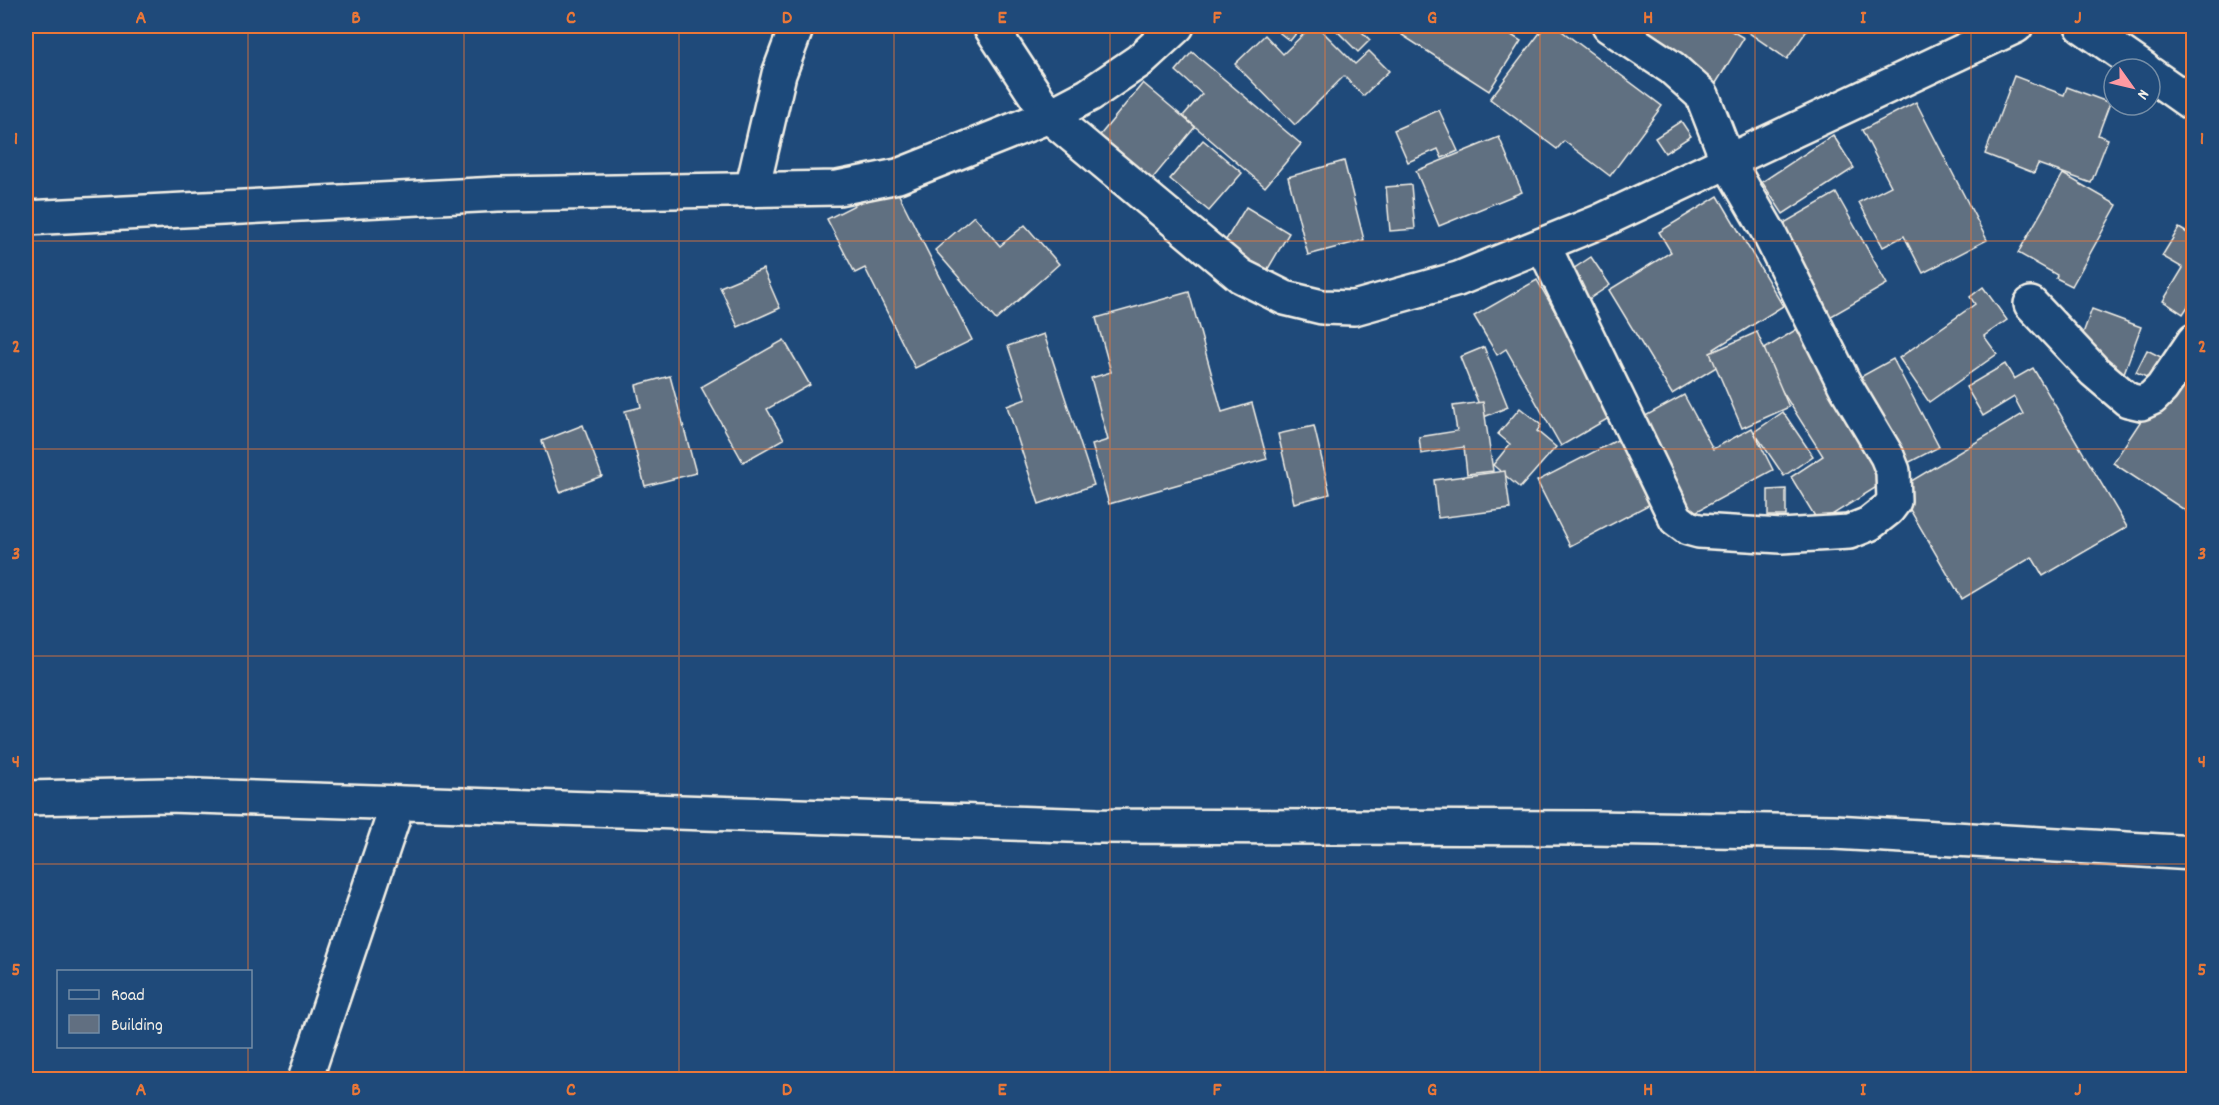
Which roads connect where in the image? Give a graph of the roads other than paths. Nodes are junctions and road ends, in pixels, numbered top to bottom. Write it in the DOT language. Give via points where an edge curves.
graph roads {
  1 [pos="797,26"];
  2 [pos="990,26"];
  3 [pos="1177,26"];
  4 [pos="1609,26"];
  5 [pos="2016,26"];
  6 [pos="2082,26"];
  7 [pos="2127,57"];
  8 [pos="2162,83"];
  9 [pos="2193,105"];
  10 [pos="1049,116"];
  11 [pos="1728,162"];
  12 [pos="752,190"];
  13 [pos="26,218"];
  14 [pos="1543,245"];
  15 [pos="2031,304"];
  16 [pos="2193,341"];
  17 [pos="26,798"];
  18 [pos="398,803"];
  19 [pos="2193,854"];
  20 [pos="305,1080"];
  1 -- 12 [label="street" via="779,74"];
  2 -- 10 [label="street"];
  3 -- 10 [label="street" via="1139,61"];
  4 -- 11 [label="street" via="1672,68 1702,95"];
  5 -- 11 [label="street"];
  6 -- 7 [label="street"];
  8 -- 9 [label="street"];
  10 -- 12 [label="street" via="898,176 838,188"];
  10 -- 14 [label="street" via="1241,276 1285,298 1322,307 1354,308 1458,279"];
  11 -- 14 [label="street"];
  11 -- 14 [label="street" via="1893,471 1894,501 1869,524 1849,531 1781,536 1700,531 1676,519"];
  12 -- 13 [label="street" via="498,194"];
  15 -- 16 [label="street" via="2094,371 2128,400 2141,403 2162,388"];
  17 -- 18 [label="street" via="168,795"];
  18 -- 19 [label="street" via="1097,826 1834,832"];
  18 -- 20 [label="street"];
}
